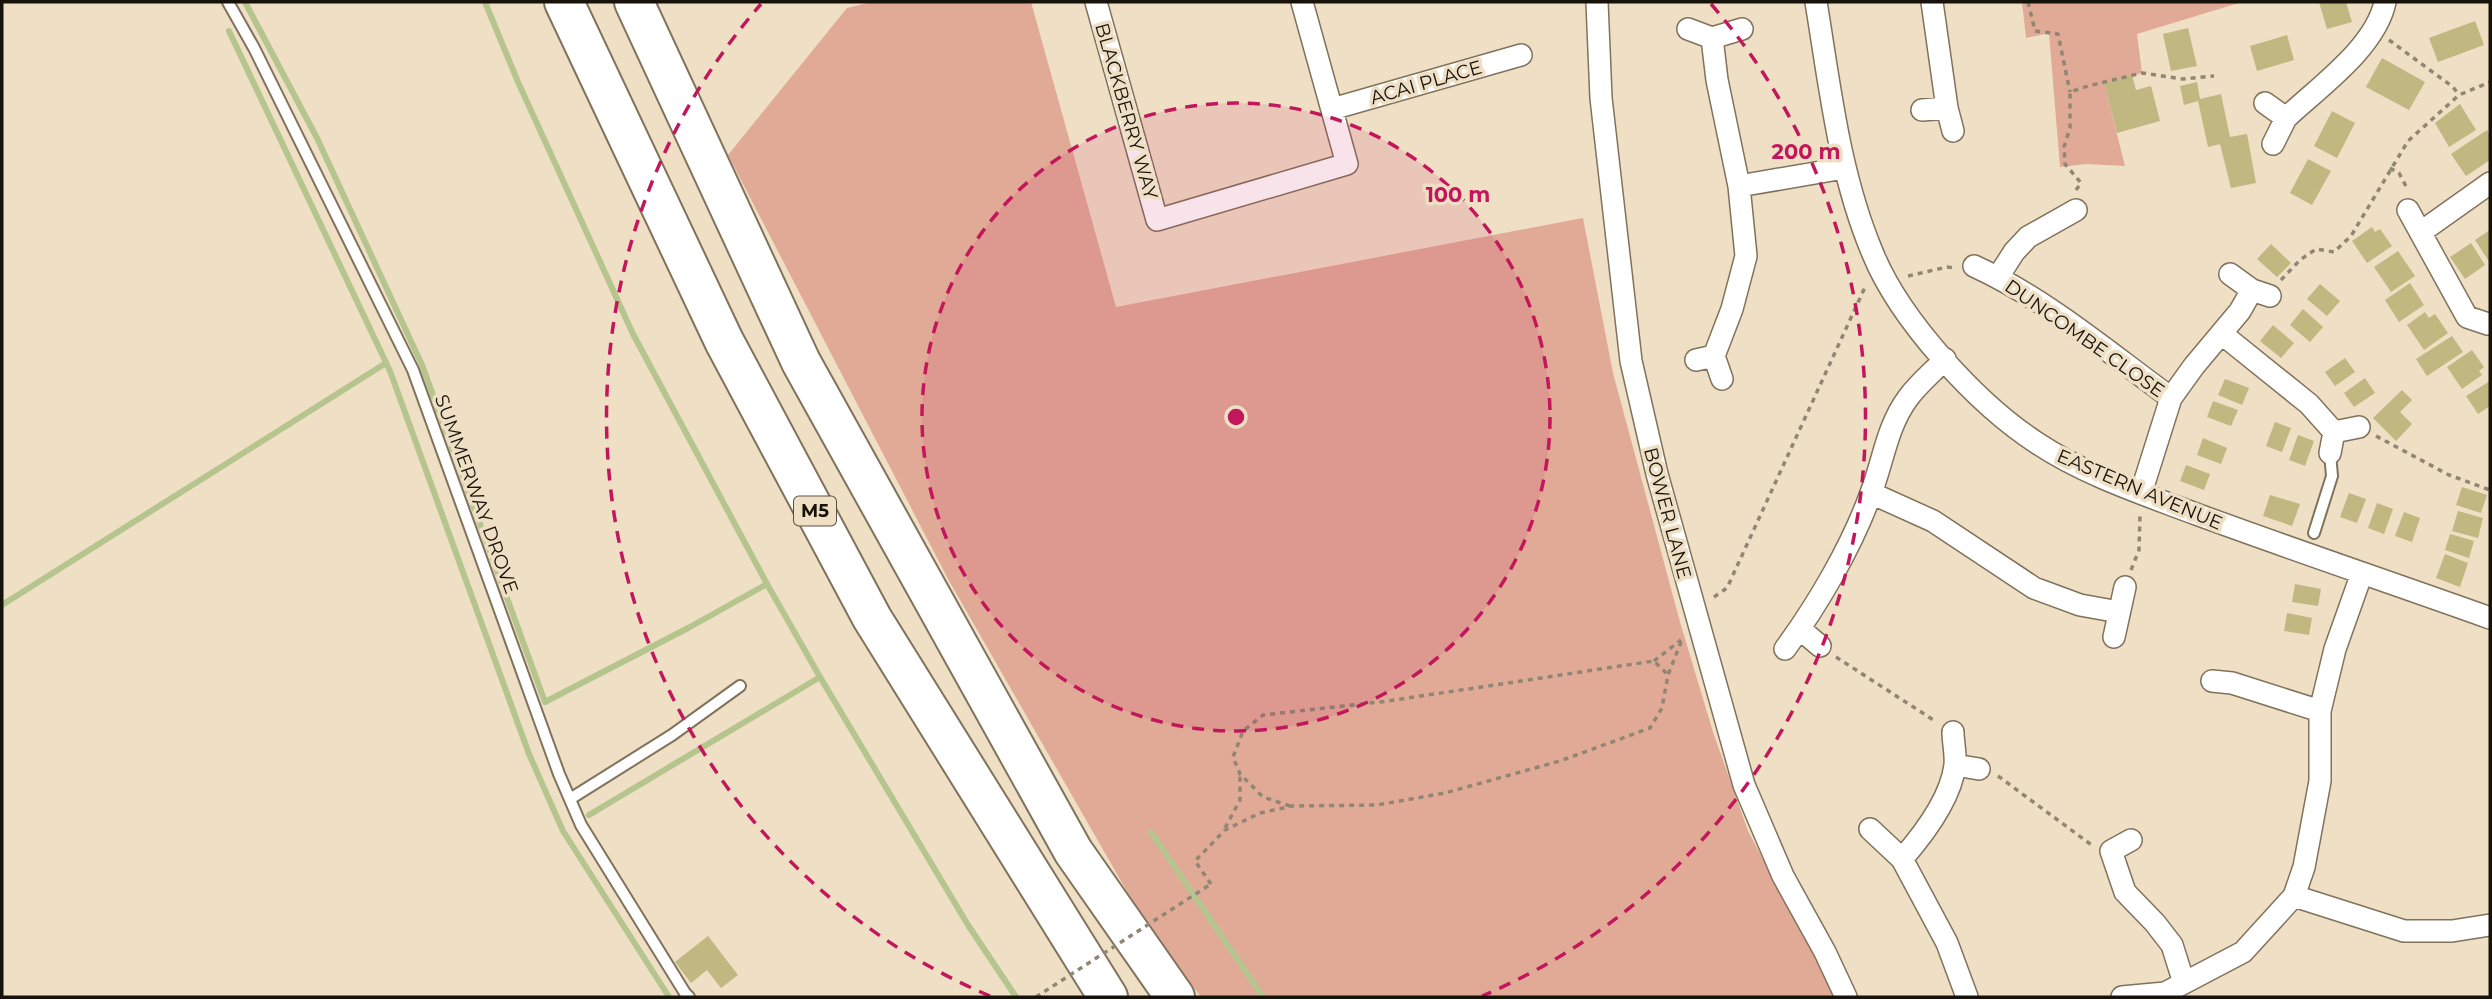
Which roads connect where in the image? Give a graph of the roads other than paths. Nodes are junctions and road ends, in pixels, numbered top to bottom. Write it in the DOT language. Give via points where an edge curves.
graph roads {
  1 [pos="228,2"];
  2 [pos="564,2"];
  3 [pos="634,2"];
  4 [pos="1096,2"];
  5 [pos="1302,2"];
  6 [pos="1597,2"];
  7 [pos="1816,2"];
  8 [pos="1932,2"];
  9 [pos="2385,2"];
  10 [pos="1688,29"];
  11 [pos="1742,29"];
  12 [pos="1712,38"];
  13 [pos="1521,55"];
  14 [pos="2265,103"];
  15 [pos="1948,108"];
  16 [pos="1332,109"];
  17 [pos="1922,110"];
  18 [pos="2286,118"];
  19 [pos="1953,131"];
  20 [pos="2273,144"];
  21 [pos="1844,168"];
  22 [pos="2490,183"];
  23 [pos="1739,187"];
  24 [pos="2408,210"];
  25 [pos="2061,224"];
  26 [pos="2421,232"];
  27 [pos="1975,266"];
  28 [pos="2230,274"];
  29 [pos="1998,277"];
  30 [pos="2488,324"];
  31 [pos="2222,334"];
  32 [pos="1945,359"];
  33 [pos="1722,379"];
  34 [pos="2171,398"];
  35 [pos="2359,427"];
  36 [pos="2334,432"];
  37 [pos="2330,453"];
  38 [pos="1871,493"];
  39 [pos="2141,493"];
  40 [pos="2314,533"];
  41 [pos="2362,573"];
  42 [pos="2125,587"];
  43 [pos="2119,612"];
  44 [pos="2490,618"];
  45 [pos="1800,629"];
  46 [pos="2114,637"];
  47 [pos="1820,646"];
  48 [pos="1784,649"];
  49 [pos="2227,677"];
  50 [pos="740,686"];
  51 [pos="2320,710"];
  52 [pos="1953,732"];
  53 [pos="1955,765"];
  54 [pos="1979,769"];
  55 [pos="570,799"];
  56 [pos="1870,829"];
  57 [pos="2131,840"];
  58 [pos="1902,859"];
  59 [pos="2294,896"];
  60 [pos="2490,925"];
  61 [pos="2184,983"];
  62 [pos="2165,995"];
  63 [pos="689,997"];
  64 [pos="1108,997"];
  65 [pos="1175,997"];
  66 [pos="1846,997"];
  67 [pos="1967,997"];
  68 [pos="2122,997"];
  1 -- 55 [label="lane, SUMMERWAY DROVE" via="413,370"];
  2 -- 64 [label="highway, M5" via="724,341 872,618"];
  3 -- 65 [label="highway" via="802,362 1073,851"];
  4 -- 16 [label="street, BLACKBERRY WAY" via="1157,220 1347,164"];
  5 -- 16 [label="street"];
  6 -- 66 [label="street, BOWER LANE" via="1601,98 1631,361 1657,474 1744,785 1783,876"];
  7 -- 21 [label="street, EASTERN AVENUE"];
  8 -- 15 [label="street"];
  9 -- 18 [label="street" via="2364,45"];
  10 -- 12 [label="street"];
  11 -- 12 [label="street"];
  12 -- 23 [label="street"];
  13 -- 16 [label="street, ACAI PLACE"];
  14 -- 18 [label="street"];
  15 -- 17 [label="street"];
  15 -- 19 [label="street"];
  18 -- 20 [label="street"];
  21 -- 23 [label="street"];
  21 -- 32 [label="street, EASTERN AVENUE" via="1874,257 1916,325"];
  22 -- 26 [label="street"];
  23 -- 33 [label="street" via="1746,256 1732,309 1705,358"];
  24 -- 26 [label="street"];
  25 -- 29 [label="street, DUNCOMBE CLOSE" via="2028,237"];
  26 -- 30 [label="street" via="2467,317"];
  27 -- 29 [label="street, DUNCOMBE CLOSE"];
  28 -- 31 [label="street" via="2261,293"];
  29 -- 34 [label="street, DUNCOMBE CLOSE"];
  31 -- 34 [label="street"];
  31 -- 36 [label="street" via="2308,404"];
  32 -- 38 [label="street" via="1907,398 1884,445"];
  32 -- 39 [label="street, EASTERN AVENUE" via="1970,389 2037,443 2066,461"];
  34 -- 39 [label="street"];
  35 -- 36 [label="street"];
  36 -- 37 [label="street"];
  37 -- 40 [label="lane" via="2332,476"];
  38 -- 43 [label="street" via="1933,522 2034,588 2080,605"];
  38 -- 45 [label="street"];
  39 -- 41 [label="street, EASTERN AVENUE"];
  41 -- 44 [label="street, EASTERN AVENUE"];
  41 -- 51 [label="street" via="2335,649"];
  42 -- 43 [label="street"];
  43 -- 46 [label="street"];
  45 -- 47 [label="street"];
  45 -- 48 [label="street"];
  49 -- 51 [label="street"];
  50 -- 55 [label="lane"];
  51 -- 59 [label="street" via="2320,782"];
  52 -- 53 [label="street"];
  53 -- 54 [label="street"];
  53 -- 58 [label="street" via="1942,802"];
  55 -- 63 [label="lane, SUMMERWAY DROVE" via="581,825"];
  56 -- 58 [label="street"];
  57 -- 61 [label="street" via="2103,849 2125,892 2172,945"];
  58 -- 67 [label="street" via="1947,943"];
  59 -- 60 [label="street" via="2404,931"];
  59 -- 61 [label="street" via="2243,952"];
  61 -- 62 [label="street"];
  62 -- 68 [label="street"];
}
